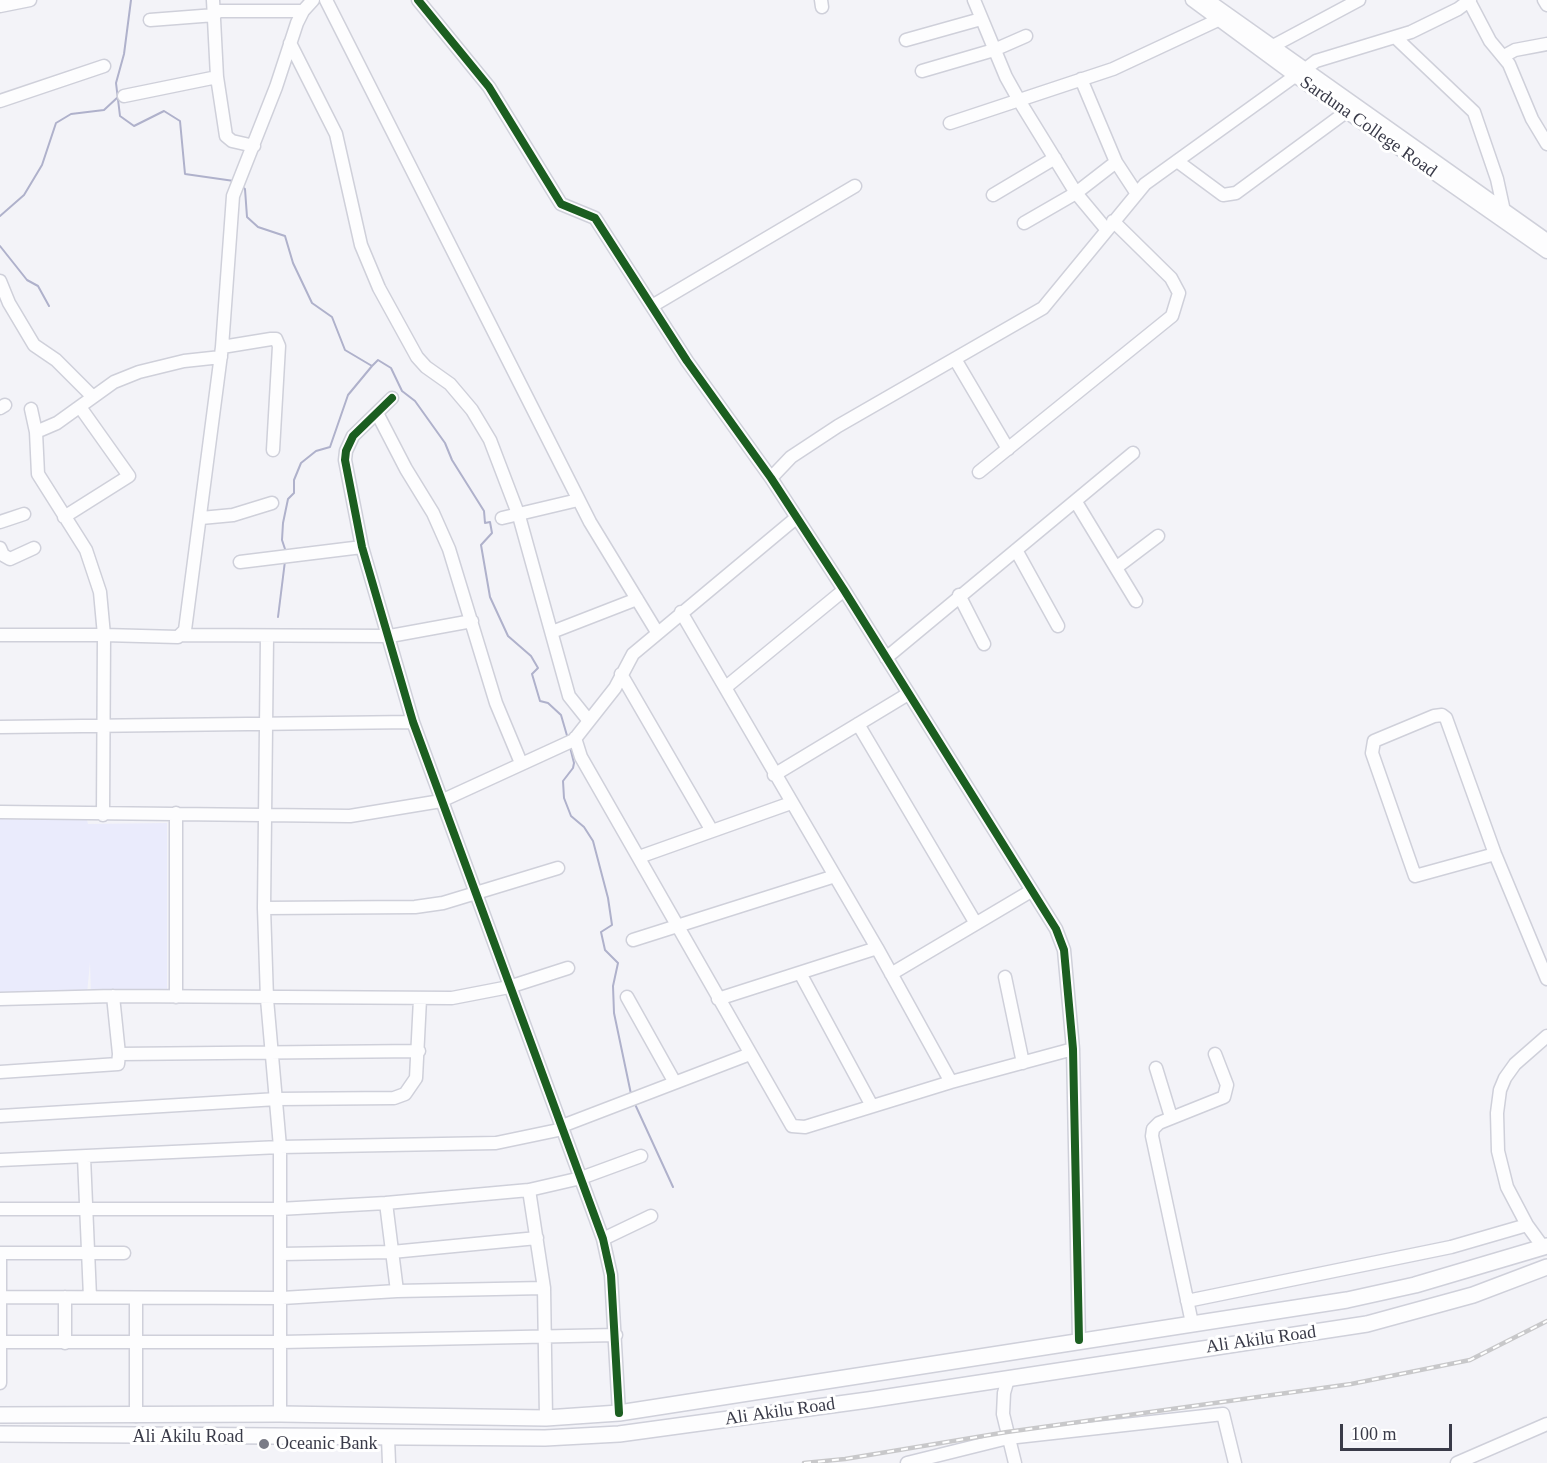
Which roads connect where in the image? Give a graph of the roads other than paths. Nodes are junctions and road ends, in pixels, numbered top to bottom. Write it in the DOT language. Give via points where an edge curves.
graph roads {
  1 [pos="30,0"];
  2 [pos="313,0"];
  3 [pos="326,0"];
  4 [pos="418,0"];
  5 [pos="974,0"];
  6 [pos="1192,0"];
  7 [pos="1208,0"];
  8 [pos="1359,0"];
  9 [pos="1469,0"];
  10 [pos="1544,0"];
  11 [pos="1547,5"];
  12 [pos="0,6"];
  13 [pos="214,9"];
  14 [pos="1222,10"];
  15 [pos="303,11"];
  16 [pos="981,19"];
  17 [pos="150,20"];
  18 [pos="1026,36"];
  19 [pos="1395,37"];
  20 [pos="906,40"];
  21 [pos="290,43"];
  22 [pos="1547,44"];
  23 [pos="1271,47"];
  24 [pos="994,50"];
  25 [pos="1504,56"];
  26 [pos="104,66"];
  27 [pos="922,71"];
  28 [pos="1299,73"];
  29 [pos="217,77"];
  30 [pos="1081,79"];
  31 [pos="124,96"];
  32 [pos="0,101"];
  33 [pos="1020,102"];
  34 [pos="1346,112"];
  35 [pos="950,123"];
  36 [pos="1547,144"];
  37 [pos="254,146"];
  38 [pos="1056,158"];
  39 [pos="1177,161"];
  40 [pos="1116,162"];
  41 [pos="855,186"];
  42 [pos="1076,193"];
  43 [pos="1137,194"];
  44 [pos="993,195"];
  45 [pos="1504,211"];
  46 [pos="1024,223"];
  47 [pos="1110,225"];
  48 [pos="1547,240"];
  49 [pos="1547,252"];
  50 [pos="0,281"];
  51 [pos="5,305"];
  52 [pos="652,306"];
  53 [pos="221,352"];
  54 [pos="955,359"];
  55 [pos="92,396"];
  56 [pos="392,398"];
  57 [pos="81,407"];
  58 [pos="31,409"];
  59 [pos="376,413"];
  60 [pos="36,432"];
  61 [pos="1008,449"];
  62 [pos="273,450"];
  63 [pos="1133,453"];
  64 [pos="979,472"];
  65 [pos="771,478"];
  66 [pos="579,500"];
  67 [pos="1076,502"];
  68 [pos="272,503"];
  69 [pos="24,514"];
  70 [pos="519,516"];
  71 [pos="64,517"];
  72 [pos="201,518"];
  73 [pos="502,518"];
  74 [pos="796,518"];
  75 [pos="0,522"];
  76 [pos="1158,536"];
  77 [pos="362,547"];
  78 [pos="0,548"];
  79 [pos="34,548"];
  80 [pos="1016,550"];
  81 [pos="240,562"];
  82 [pos="1117,567"];
  83 [pos="844,590"];
  84 [pos="959,595"];
  85 [pos="637,598"];
  86 [pos="1136,601"];
  87 [pos="681,612"];
  88 [pos="472,621"];
  89 [pos="1058,626"];
  90 [pos="552,632"];
  91 [pos="657,632"];
  92 [pos="0,635"];
  93 [pos="104,635"];
  94 [pos="182,635"];
  95 [pos="390,636"];
  96 [pos="267,637"];
  97 [pos="984,644"];
  98 [pos="885,658"];
  99 [pos="621,674"];
  100 [pos="726,687"];
  101 [pos="908,694"];
  102 [pos="589,721"];
  103 [pos="413,722"];
  104 [pos="104,724"];
  105 [pos="264,724"];
  106 [pos="858,724"];
  107 [pos="0,727"];
  108 [pos="571,741"];
  109 [pos="521,764"];
  110 [pos="774,775"];
  111 [pos="441,801"];
  112 [pos="791,803"];
  113 [pos="0,812"];
  114 [pos="176,813"];
  115 [pos="103,815"];
  116 [pos="264,816"];
  117 [pos="712,831"];
  118 [pos="1495,854"];
  119 [pos="639,857"];
  120 [pos="558,868"];
  121 [pos="835,876"];
  122 [pos="1031,891"];
  123 [pos="476,892"];
  124 [pos="264,908"];
  125 [pos="975,922"];
  126 [pos="677,926"];
  127 [pos="633,940"];
  128 [pos="877,948"];
  129 [pos="568,968"];
  130 [pos="800,973"];
  131 [pos="891,974"];
  132 [pos="1005,977"];
  133 [pos="1547,980"];
  134 [pos="509,987"];
  135 [pos="113,996"];
  136 [pos="176,997"];
  137 [pos="627,997"];
  138 [pos="0,999"];
  139 [pos="267,999"];
  140 [pos="420,999"];
  141 [pos="718,999"];
  142 [pos="1547,1036"];
  143 [pos="1073,1049"];
  144 [pos="419,1051"];
  145 [pos="273,1053"];
  146 [pos="119,1054"];
  147 [pos="750,1054"];
  148 [pos="1215,1054"];
  149 [pos="1023,1063"];
  150 [pos="1156,1068"];
  151 [pos="0,1072"];
  152 [pos="674,1081"];
  153 [pos="951,1082"];
  154 [pos="277,1099"];
  155 [pos="872,1106"];
  156 [pos="0,1116"];
  157 [pos="1171,1117"];
  158 [pos="562,1128"];
  159 [pos="280,1147"];
  160 [pos="641,1156"];
  161 [pos="84,1157"];
  162 [pos="0,1160"];
  163 [pos="581,1178"];
  164 [pos="529,1190"];
  165 [pos="386,1203"];
  166 [pos="0,1209"];
  167 [pos="87,1209"];
  168 [pos="279,1209"];
  169 [pos="651,1216"];
  170 [pos="1527,1225"];
  171 [pos="537,1238"];
  172 [pos="603,1239"];
  173 [pos="1545,1246"];
  174 [pos="392,1252"];
  175 [pos="89,1253"];
  176 [pos="124,1254"];
  177 [pos="281,1254"];
  178 [pos="0,1255"];
  179 [pos="1547,1268"];
  180 [pos="544,1288"];
  181 [pos="397,1291"];
  182 [pos="1,1297"];
  183 [pos="65,1297"];
  184 [pos="90,1297"];
  185 [pos="136,1298"];
  186 [pos="282,1298"];
  187 [pos="1187,1301"];
  188 [pos="1192,1323"];
  189 [pos="616,1335"];
  190 [pos="546,1336"];
  191 [pos="1078,1340"];
  192 [pos="135,1341"];
  193 [pos="1,1342"];
  194 [pos="282,1342"];
  195 [pos="65,1343"];
  196 [pos="864,1373"];
  197 [pos="1008,1379"];
  198 [pos="0,1383"];
  199 [pos="868,1400"];
  200 [pos="619,1413"];
  201 [pos="280,1414"];
  202 [pos="0,1415"];
  203 [pos="136,1416"];
  204 [pos="546,1418"];
  205 [pos="1547,1424"];
  206 [pos="0,1434"];
  207 [pos="388,1438"];
  208 [pos="1008,1438"];
  209 [pos="388,1463"];
  210 [pos="907,1463"];
  211 [pos="1015,1463"];
  212 [pos="1235,1463"];
  213 [pos="1457,1463"];
  1 -- 12 [label="street"];
  2 -- 15 [label="street"];
  3 -- 66 [label="street"];
  4 -- 52 [label="street" via="489,87 561,204 595,218"];
  5 -- 16 [label="street"];
  6 -- 14 [label="street, Sarduna College Road"];
  7 -- 14 [label="street, Sarduna College Road"];
  8 -- 23 [label="street"];
  9 -- 19 [label="street" via="1458,9"];
  9 -- 25 [label="street" via="1490,41"];
  10 -- 11 [label="street"];
  13 -- 15 [label="street"];
  13 -- 17 [label="street"];
  13 -- 29 [label="street"];
  14 -- 23 [label="street, Sarduna College Road"];
  14 -- 28 [label="street, Sarduna College Road"];
  14 -- 30 [label="street" via="1113,69"];
  15 -- 21 [label="street"];
  16 -- 20 [label="street"];
  16 -- 24 [label="street"];
  18 -- 24 [label="street"];
  19 -- 28 [label="street" via="1316,61"];
  19 -- 45 [label="street" via="1474,112"];
  21 -- 37 [label="street"];
  21 -- 70 [label="street" via="336,134 361,245 379,288 417,357 450,384 472,410 490,440"];
  22 -- 25 [label="street"];
  23 -- 28 [label="street, Sarduna College Road"];
  24 -- 27 [label="street"];
  24 -- 33 [label="street"];
  25 -- 36 [label="street"];
  26 -- 32 [label="street"];
  28 -- 34 [label="street, Sarduna College Road"];
  28 -- 39 [label="street"];
  28 -- 45 [label="street, Sarduna College Road"];
  29 -- 31 [label="street"];
  29 -- 37 [label="street" via="226,136"];
  30 -- 33 [label="street"];
  30 -- 40 [label="street"];
  33 -- 35 [label="street"];
  33 -- 38 [label="street"];
  34 -- 39 [label="street" via="1236,193 1224,195"];
  34 -- 49 [label="street, Sarduna College Road"];
  37 -- 53 [label="street" via="230,217"];
  38 -- 42 [label="street"];
  38 -- 44 [label="street"];
  39 -- 43 [label="street"];
  40 -- 42 [label="street"];
  40 -- 43 [label="street"];
  41 -- 52 [label="street"];
  42 -- 46 [label="street"];
  42 -- 47 [label="street"];
  43 -- 47 [label="street"];
  45 -- 48 [label="street, Sarduna College Road"];
  47 -- 54 [label="street" via="1043,308"];
  47 -- 61 [label="street" via="1171,278 1179,293 1172,316"];
  50 -- 51 [label="street"];
  51 -- 55 [label="street" via="34,345 56,360"];
  52 -- 65 [label="street"];
  53 -- 55 [label="street" via="139,372"];
  53 -- 62 [label="street" via="276,339 279,346"];
  53 -- 72 [label="street"];
  54 -- 61 [label="street"];
  54 -- 65 [label="street" via="838,426 791,457"];
  55 -- 57 [label="street"];
  56 -- 59 [label="street"];
  57 -- 60 [label="street"];
  57 -- 71 [label="street" via="129,476"];
  58 -- 60 [label="street"];
  59 -- 77 [label="street" via="353,436 345,460"];
  59 -- 88 [label="street" via="433,513"];
  60 -- 71 [label="street" via="38,474"];
  61 -- 64 [label="street"];
  63 -- 67 [label="street"];
  65 -- 74 [label="street"];
  66 -- 70 [label="street"];
  66 -- 85 [label="street"];
  67 -- 80 [label="street"];
  67 -- 82 [label="street"];
  68 -- 72 [label="street" via="234,515"];
  69 -- 75 [label="street"];
  70 -- 73 [label="street"];
  70 -- 90 [label="street"];
  71 -- 93 [label="street" via="79,537 93,571 100,592"];
  72 -- 94 [label="street"];
  74 -- 83 [label="street"];
  74 -- 87 [label="street"];
  76 -- 82 [label="street"];
  77 -- 81 [label="street"];
  77 -- 95 [label="street"];
  78 -- 79 [label="street" via="10,559"];
  80 -- 84 [label="street"];
  80 -- 89 [label="street"];
  82 -- 86 [label="street"];
  83 -- 98 [label="street"];
  83 -- 100 [label="street"];
  84 -- 97 [label="street"];
  84 -- 98 [label="street"];
  85 -- 90 [label="street"];
  85 -- 91 [label="street"];
  87 -- 91 [label="street"];
  87 -- 100 [label="street"];
  88 -- 95 [label="street"];
  88 -- 109 [label="street" via="496,703"];
  90 -- 102 [label="street" via="569,696"];
  91 -- 99 [label="street" via="633,654"];
  92 -- 93 [label="street"];
  93 -- 94 [label="street"];
  93 -- 104 [label="street"];
  94 -- 96 [label="street"];
  95 -- 96 [label="street"];
  95 -- 103 [label="street"];
  96 -- 105 [label="street"];
  98 -- 101 [label="street"];
  99 -- 102 [label="street"];
  99 -- 117 [label="street"];
  100 -- 110 [label="street"];
  101 -- 106 [label="street"];
  101 -- 122 [label="street"];
  102 -- 108 [label="street"];
  103 -- 105 [label="street"];
  103 -- 111 [label="street"];
  104 -- 105 [label="street"];
  104 -- 107 [label="street"];
  104 -- 115 [label="street"];
  105 -- 116 [label="street"];
  106 -- 110 [label="street"];
  106 -- 125 [label="street"];
  108 -- 109 [label="street"];
  108 -- 119 [label="street"];
  109 -- 111 [label="street"];
  110 -- 112 [label="street"];
  111 -- 116 [label="street" via="362,815"];
  111 -- 123 [label="street"];
  112 -- 117 [label="street"];
  112 -- 121 [label="street"];
  113 -- 115 [label="street"];
  114 -- 115 [label="street"];
  114 -- 116 [label="street"];
  114 -- 136 [label="street"];
  116 -- 124 [label="street"];
  117 -- 119 [label="street"];
  118 -- 118 [label="street" via="1446,718 1434,716 1374,741 1372,753 1415,876"];
  118 -- 133 [label="street"];
  119 -- 126 [label="street"];
  120 -- 123 [label="street"];
  121 -- 126 [label="street"];
  121 -- 128 [label="street"];
  122 -- 125 [label="street"];
  122 -- 143 [label="street" via="1056,929 1064,950"];
  123 -- 124 [label="street" via="415,907"];
  123 -- 134 [label="street"];
  124 -- 139 [label="street"];
  125 -- 131 [label="street"];
  126 -- 127 [label="street"];
  126 -- 141 [label="street"];
  128 -- 130 [label="street"];
  128 -- 131 [label="street"];
  129 -- 134 [label="street"];
  130 -- 141 [label="street"];
  130 -- 155 [label="street"];
  131 -- 153 [label="street"];
  132 -- 149 [label="street"];
  134 -- 140 [label="street" via="452,999"];
  134 -- 158 [label="street"];
  135 -- 136 [label="street"];
  135 -- 138 [label="street"];
  135 -- 146 [label="street"];
  136 -- 139 [label="street"];
  137 -- 152 [label="street"];
  139 -- 140 [label="street"];
  139 -- 145 [label="street"];
  140 -- 144 [label="street"];
  141 -- 147 [label="street"];
  142 -- 170 [label="street" via="1505,1078 1497,1113 1502,1169"];
  143 -- 149 [label="street"];
  143 -- 191 [label="street"];
  144 -- 145 [label="street"];
  144 -- 154 [label="street" via="411,1089 394,1098"];
  145 -- 146 [label="street"];
  145 -- 154 [label="street"];
  146 -- 151 [label="street" via="118,1064"];
  147 -- 152 [label="street"];
  147 -- 155 [label="street" via="792,1126 805,1127"];
  148 -- 157 [label="street" via="1227,1085 1224,1097"];
  149 -- 153 [label="street"];
  150 -- 157 [label="street"];
  152 -- 158 [label="street"];
  153 -- 155 [label="street"];
  154 -- 156 [label="street"];
  154 -- 159 [label="street"];
  157 -- 187 [label="street" via="1153,1129 1152,1136"];
  158 -- 159 [label="street" via="496,1143"];
  158 -- 163 [label="street"];
  159 -- 161 [label="street"];
  159 -- 168 [label="street"];
  160 -- 163 [label="street"];
  161 -- 162 [label="street"];
  161 -- 167 [label="street"];
  163 -- 164 [label="street"];
  163 -- 172 [label="street"];
  164 -- 165 [label="street"];
  164 -- 171 [label="street"];
  165 -- 168 [label="street"];
  165 -- 174 [label="street"];
  166 -- 167 [label="street"];
  167 -- 168 [label="street"];
  167 -- 175 [label="street"];
  168 -- 177 [label="street"];
  169 -- 172 [label="street"];
  170 -- 173 [label="street"];
  170 -- 187 [label="street" via="1450,1247"];
  171 -- 174 [label="street"];
  171 -- 180 [label="street"];
  172 -- 189 [label="street" via="611,1275"];
  173 -- 188 [label="main road, Ali Akilu Road" via="1415,1285 1347,1300"];
  174 -- 177 [label="street"];
  174 -- 181 [label="street"];
  175 -- 176 [label="street"];
  175 -- 178 [label="street"];
  175 -- 184 [label="street"];
  177 -- 186 [label="street"];
  178 -- 182 [label="street"];
  179 -- 197 [label="main road, Ali Akilu Road" via="1473,1295 1367,1324"];
  180 -- 181 [label="street"];
  180 -- 190 [label="street"];
  181 -- 186 [label="street"];
  182 -- 183 [label="street"];
  182 -- 193 [label="street"];
  183 -- 184 [label="street"];
  183 -- 195 [label="street"];
  184 -- 185 [label="street"];
  185 -- 186 [label="street"];
  185 -- 192 [label="street"];
  186 -- 194 [label="street"];
  187 -- 188 [label="street"];
  188 -- 191 [label="main road, Ali Akilu Road"];
  189 -- 190 [label="street"];
  189 -- 200 [label="street"];
  190 -- 194 [label="street"];
  190 -- 204 [label="street"];
  191 -- 196 [label="main road, Ali Akilu Road"];
  192 -- 194 [label="street"];
  192 -- 195 [label="street"];
  192 -- 203 [label="street"];
  193 -- 195 [label="street"];
  193 -- 198 [label="street"];
  194 -- 201 [label="street"];
  196 -- 199 [label="main road"];
  196 -- 200 [label="main road, Ali Akilu Road"];
  197 -- 199 [label="main road, Ali Akilu Road"];
  197 -- 208 [label="street" via="1003,1404"];
  199 -- 207 [label="main road, Ali Akilu Road" via="619,1434"];
  200 -- 204 [label="main road, Ali Akilu Road"];
  201 -- 203 [label="main road, Ali Akilu Road"];
  201 -- 204 [label="main road, Ali Akilu Road"];
  202 -- 203 [label="main road, Ali Akilu Road"];
  205 -- 213 [label="street"];
  206 -- 207 [label="main road, Ali Akilu Road"];
  207 -- 209 [label="street"];
  208 -- 210 [label="street"];
  208 -- 211 [label="street"];
  208 -- 212 [label="street" via="1223,1414"];
}
